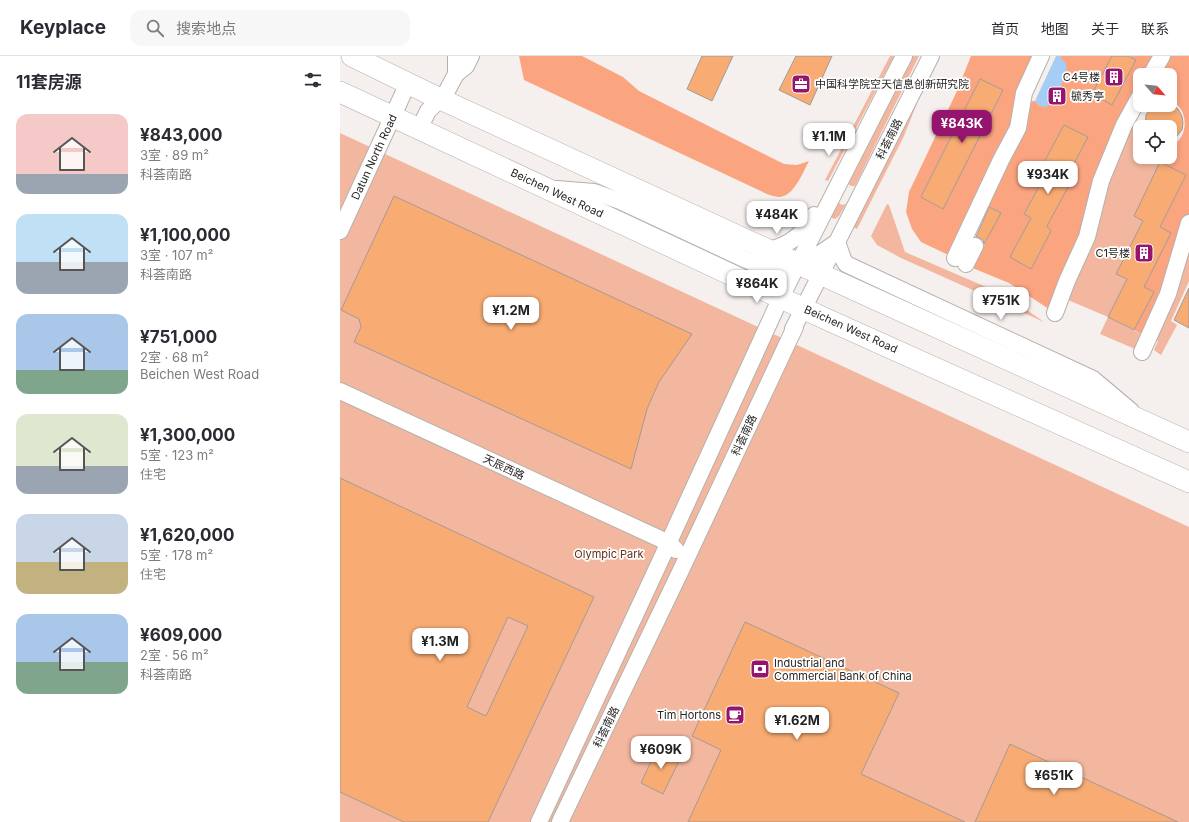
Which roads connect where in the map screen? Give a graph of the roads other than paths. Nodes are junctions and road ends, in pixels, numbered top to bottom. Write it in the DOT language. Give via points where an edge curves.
graph roads {
  1 [pos="352,56"];
  2 [pos="456,56"];
  3 [pos="471,56"];
  4 [pos="904,56"];
  5 [pos="931,56"];
  6 [pos="1041,56"];
  7 [pos="1162,56"];
  8 [pos="1156,68"];
  9 [pos="456,74"];
  10 [pos="894,75"];
  11 [pos="408,83"];
  12 [pos="340,92"];
  13 [pos="440,98"];
  14 [pos="1133,109"];
  15 [pos="394,117"];
  16 [pos="419,129"];
  17 [pos="839,184"];
  18 [pos="545,188"];
  19 [pos="861,195"];
  20 [pos="1189,223"];
  21 [pos="340,231"];
  22 [pos="838,242"];
  23 [pos="975,246"];
  24 [pos="768,250"];
  25 [pos="798,264"];
  26 [pos="821,274"];
  27 [pos="864,294"];
  28 [pos="781,297"];
  29 [pos="804,308"];
  30 [pos="1055,313"];
  31 [pos="771,318"];
  32 [pos="1142,352"];
  33 [pos="340,391"];
  34 [pos="1141,420"];
  35 [pos="1189,442"];
  36 [pos="1189,482"];
  37 [pos="669,543"];
  38 [pos="694,543"];
  39 [pos="686,561"];
  40 [pos="539,822"];
  41 [pos="560,822"];
  1 -- 11 [label="main road"];
  2 -- 9 [label="street"];
  3 -- 9 [label="street" via="466,66"];
  4 -- 10 [label="street, 科荟南路"];
  5 -- 19 [label="street, 科荟南路"];
  6 -- 23 [label="street" via="1024,93 1018,128 1001,160 960,261"];
  7 -- 8 [label="street"];
  9 -- 13 [label="street" via="446,93"];
  10 -- 17 [label="street, 科荟南路"];
  10 -- 24 [label="street" via="873,103 810,224 780,247"];
  11 -- 13 [label="main road"];
  11 -- 15 [label="street, Datun North Road"];
  12 -- 15 [label="main road, Beichen West Road"];
  13 -- 16 [label="street" via="428,111"];
  13 -- 24 [label="main road"];
  14 -- 30 [label="street" via="1101,181 1087,237"];
  15 -- 16 [label="main road, Beichen West Road"];
  15 -- 21 [label="street, Datun North Road"];
  16 -- 18 [label="main road, Beichen West Road"];
  17 -- 19 [label="street" via="841,192 847,196"];
  17 -- 25 [label="street, 科荟南路"];
  18 -- 22 [label="street" via="594,192 620,201 764,268 777,271 790,269"];
  18 -- 28 [label="main road, Beichen West Road"];
  19 -- 22 [label="street, 科荟南路"];
  20 -- 32 [label="street" via="1168,294"];
  22 -- 26 [label="street, 科荟南路"];
  22 -- 34 [label="street" via="846,264 1093,379"];
  24 -- 25 [label="main road"];
  25 -- 26 [label="main road"];
  25 -- 28 [label="street, 科荟南路"];
  26 -- 27 [label="main road"];
  26 -- 29 [label="street, 科荟南路"];
  27 -- 31 [label="street" via="812,283 799,287"];
  27 -- 34 [label="main road"];
  28 -- 29 [label="main road, Beichen West Road"];
  28 -- 31 [label="street, 科荟南路"];
  29 -- 36 [label="main road, Beichen West Road"];
  29 -- 38 [label="street, 科荟南路"];
  31 -- 37 [label="street, 科荟南路" via="772,316"];
  33 -- 37 [label="street, 天辰西路"];
  34 -- 35 [label="main road"];
  37 -- 38 [label="street, 天辰西路"];
  37 -- 39 [label="street, 天辰西路"];
  37 -- 40 [label="street, 科荟南路"];
  38 -- 39 [label="street, 科荟南路"];
  39 -- 41 [label="street, 科荟南路"];
}
